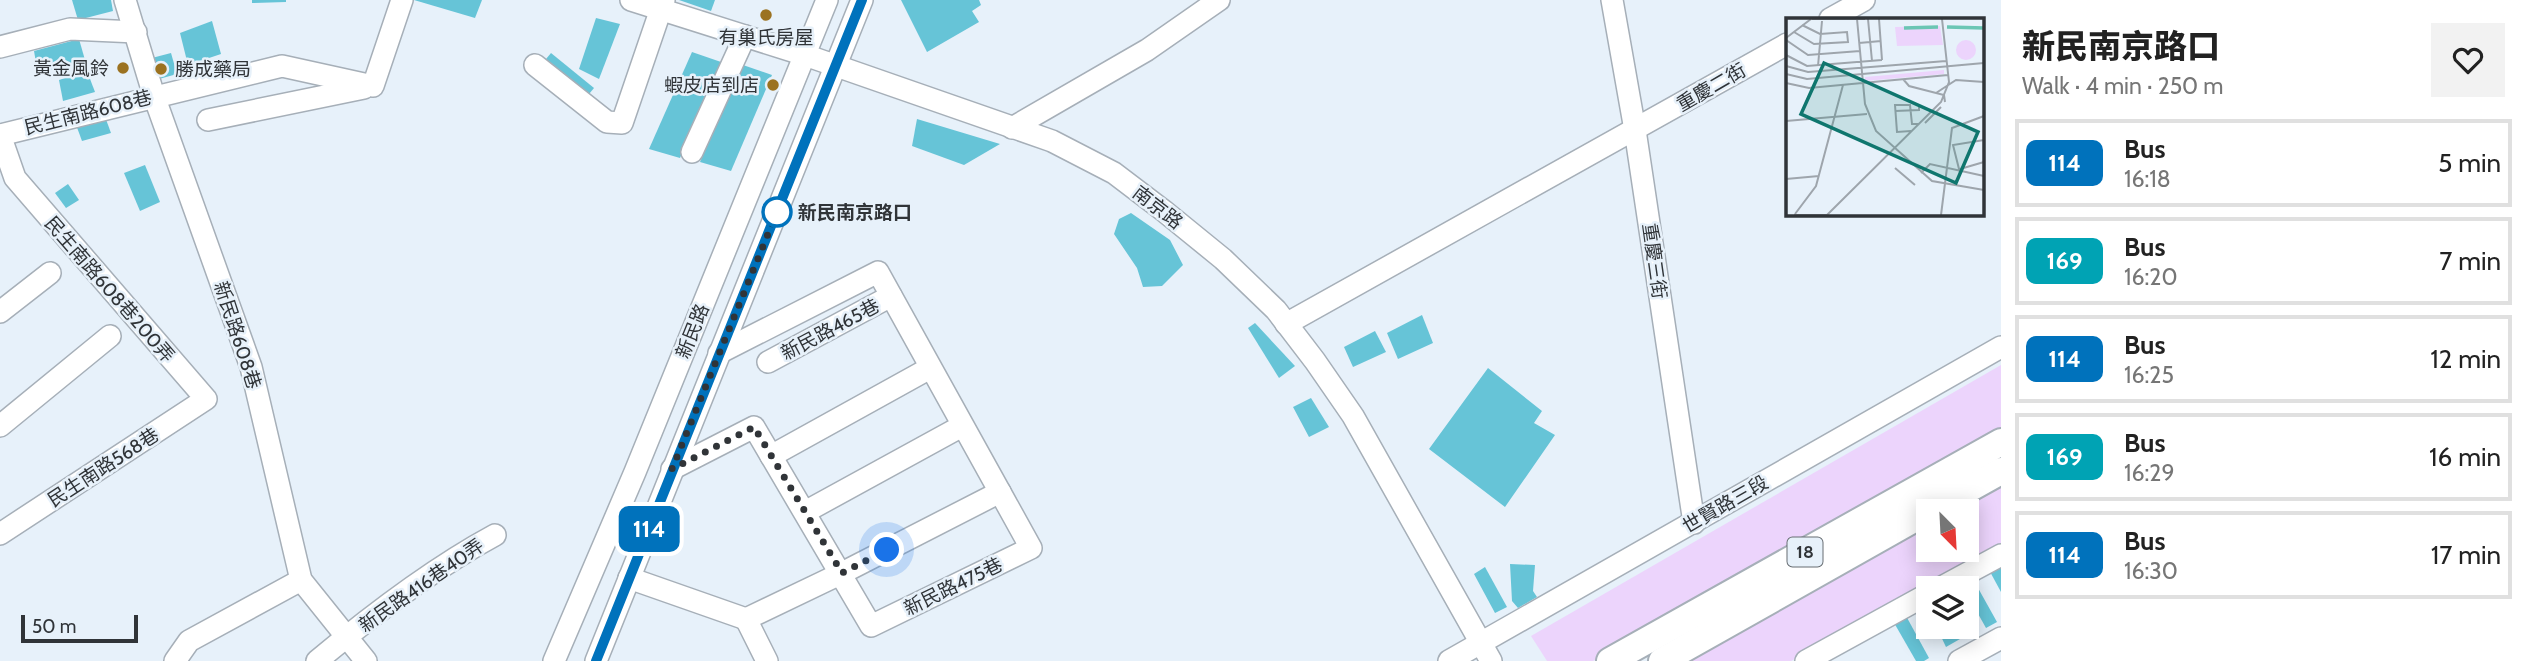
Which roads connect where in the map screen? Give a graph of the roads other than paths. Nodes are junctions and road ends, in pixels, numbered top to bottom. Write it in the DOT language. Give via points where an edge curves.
graph roads {
  1 [pos="125,0"];
  2 [pos="402,0"];
  3 [pos="631,0"];
  4 [pos="827,0"];
  5 [pos="862,0"];
  6 [pos="1219,0"];
  7 [pos="1612,0"];
  8 [pos="1864,0"];
  9 [pos="662,4"];
  10 [pos="1832,18"];
  11 [pos="136,32"];
  12 [pos="745,36"];
  13 [pos="1786,45"];
  14 [pos="0,47"];
  15 [pos="805,55"];
  16 [pos="535,65"];
  17 [pos="837,66"];
  18 [pos="373,86"];
  19 [pos="154,96"];
  20 [pos="208,120"];
  21 [pos="1012,128"];
  22 [pos="1635,130"];
  23 [pos="0,135"];
  24 [pos="692,152"];
  25 [pos="8,184"];
  26 [pos="50,273"];
  27 [pos="891,296"];
  28 [pos="0,312"];
  29 [pos="1286,324"];
  30 [pos="110,336"];
  31 [pos="2001,347"];
  32 [pos="719,353"];
  33 [pos="768,362"];
  34 [pos="930,368"];
  35 [pos="206,399"];
  36 [pos="962,425"];
  37 [pos="0,426"];
  38 [pos="2001,442"];
  39 [pos="771,456"];
  40 [pos="672,469"];
  41 [pos="2001,471"];
  42 [pos="1000,492"];
  43 [pos="1951,499"];
  44 [pos="805,512"];
  45 [pos="1916,518"];
  46 [pos="1694,523"];
  47 [pos="0,534"];
  48 [pos="495,535"];
  49 [pos="2001,555"];
  50 [pos="842,573"];
  51 [pos="1962,576"];
  52 [pos="629,578"];
  53 [pos="301,580"];
  54 [pos="1916,601"];
  55 [pos="746,619"];
  56 [pos="348,636"];
  57 [pos="2001,638"];
  58 [pos="1485,652"];
  59 [pos="764,660"];
  60 [pos="175,661"];
  61 [pos="317,661"];
  62 [pos="366,661"];
  63 [pos="554,661"];
  64 [pos="596,661"];
  65 [pos="1449,661"];
  66 [pos="1610,661"];
  67 [pos="1661,661"];
  68 [pos="1806,661"];
  69 [pos="1959,661"];
  1 -- 11 [label="street, 新民路608巷"];
  2 -- 18 [label="street"];
  3 -- 9 [label="street, 南京路"];
  4 -- 15 [label="street, 新民路"];
  5 -- 17 [label="street, 新民路"];
  6 -- 21 [label="street" via="1147,50"];
  7 -- 22 [label="street, 重慶三街"];
  8 -- 10 [label="street"];
  9 -- 12 [label="street, 南京路"];
  9 -- 16 [label="street" via="621,123 607,122"];
  11 -- 14 [label="street" via="69,29"];
  11 -- 19 [label="street, 新民路608巷"];
  12 -- 15 [label="street, 南京路"];
  12 -- 24 [label="street"];
  13 -- 22 [label="street, 重慶二街"];
  15 -- 17 [label="street, 南京路"];
  15 -- 63 [label="street, 新民路"];
  17 -- 21 [label="street, 南京路"];
  17 -- 32 [label="street, 新民路"];
  18 -- 19 [label="street, 民生南路608巷" via="282,66"];
  18 -- 20 [label="street"];
  19 -- 23 [label="street, 民生南路608巷"];
  19 -- 53 [label="street, 新民路608巷" via="251,367"];
  21 -- 29 [label="street, 南京路" via="1052,141 1114,173 1223,258"];
  22 -- 29 [label="street, 重慶二街"];
  22 -- 46 [label="street, 重慶三街"];
  23 -- 25 [label="street, 民生南路608巷"];
  25 -- 35 [label="street, 民生南路608巷200弄"];
  26 -- 28 [label="street"];
  27 -- 32 [label="street, 新民路475巷" via="877,272"];
  27 -- 33 [label="street, 新民路465巷"];
  27 -- 34 [label="street, 新民路475巷"];
  29 -- 58 [label="street, 南京路" via="1353,416"];
  30 -- 37 [label="street"];
  31 -- 46 [label="street, 世賢路三段"];
  32 -- 40 [label="street, 新民路"];
  34 -- 36 [label="street, 新民路475巷"];
  34 -- 39 [label="street"];
  35 -- 47 [label="street, 民生南路568巷"];
  36 -- 42 [label="street, 新民路475巷"];
  36 -- 44 [label="street"];
  38 -- 66 [label="main road, 18"];
  39 -- 40 [label="street, 新民路475巷" via="754,427"];
  39 -- 44 [label="street, 新民路475巷"];
  40 -- 52 [label="street, 新民路"];
  41 -- 43 [label="main road, 18"];
  42 -- 50 [label="street"];
  42 -- 50 [label="street, 新民路475巷" via="1031,548 872,626"];
  44 -- 50 [label="street, 新民路475巷"];
  45 -- 67 [label="main road, 18"];
  46 -- 58 [label="street, 世賢路三段"];
  48 -- 56 [label="street, 新民路416巷40弄" via="462,552"];
  49 -- 51 [label="street"];
  50 -- 55 [label="street"];
  52 -- 55 [label="street"];
  52 -- 64 [label="street, 新民路"];
  53 -- 56 [label="street"];
  53 -- 60 [label="street" via="189,641"];
  54 -- 68 [label="street"];
  55 -- 59 [label="street"];
  56 -- 61 [label="street, 新民路416巷40弄"];
  56 -- 62 [label="street"];
  57 -- 69 [label="street"];
  58 -- 65 [label="street, 世賢路三段"];
}
